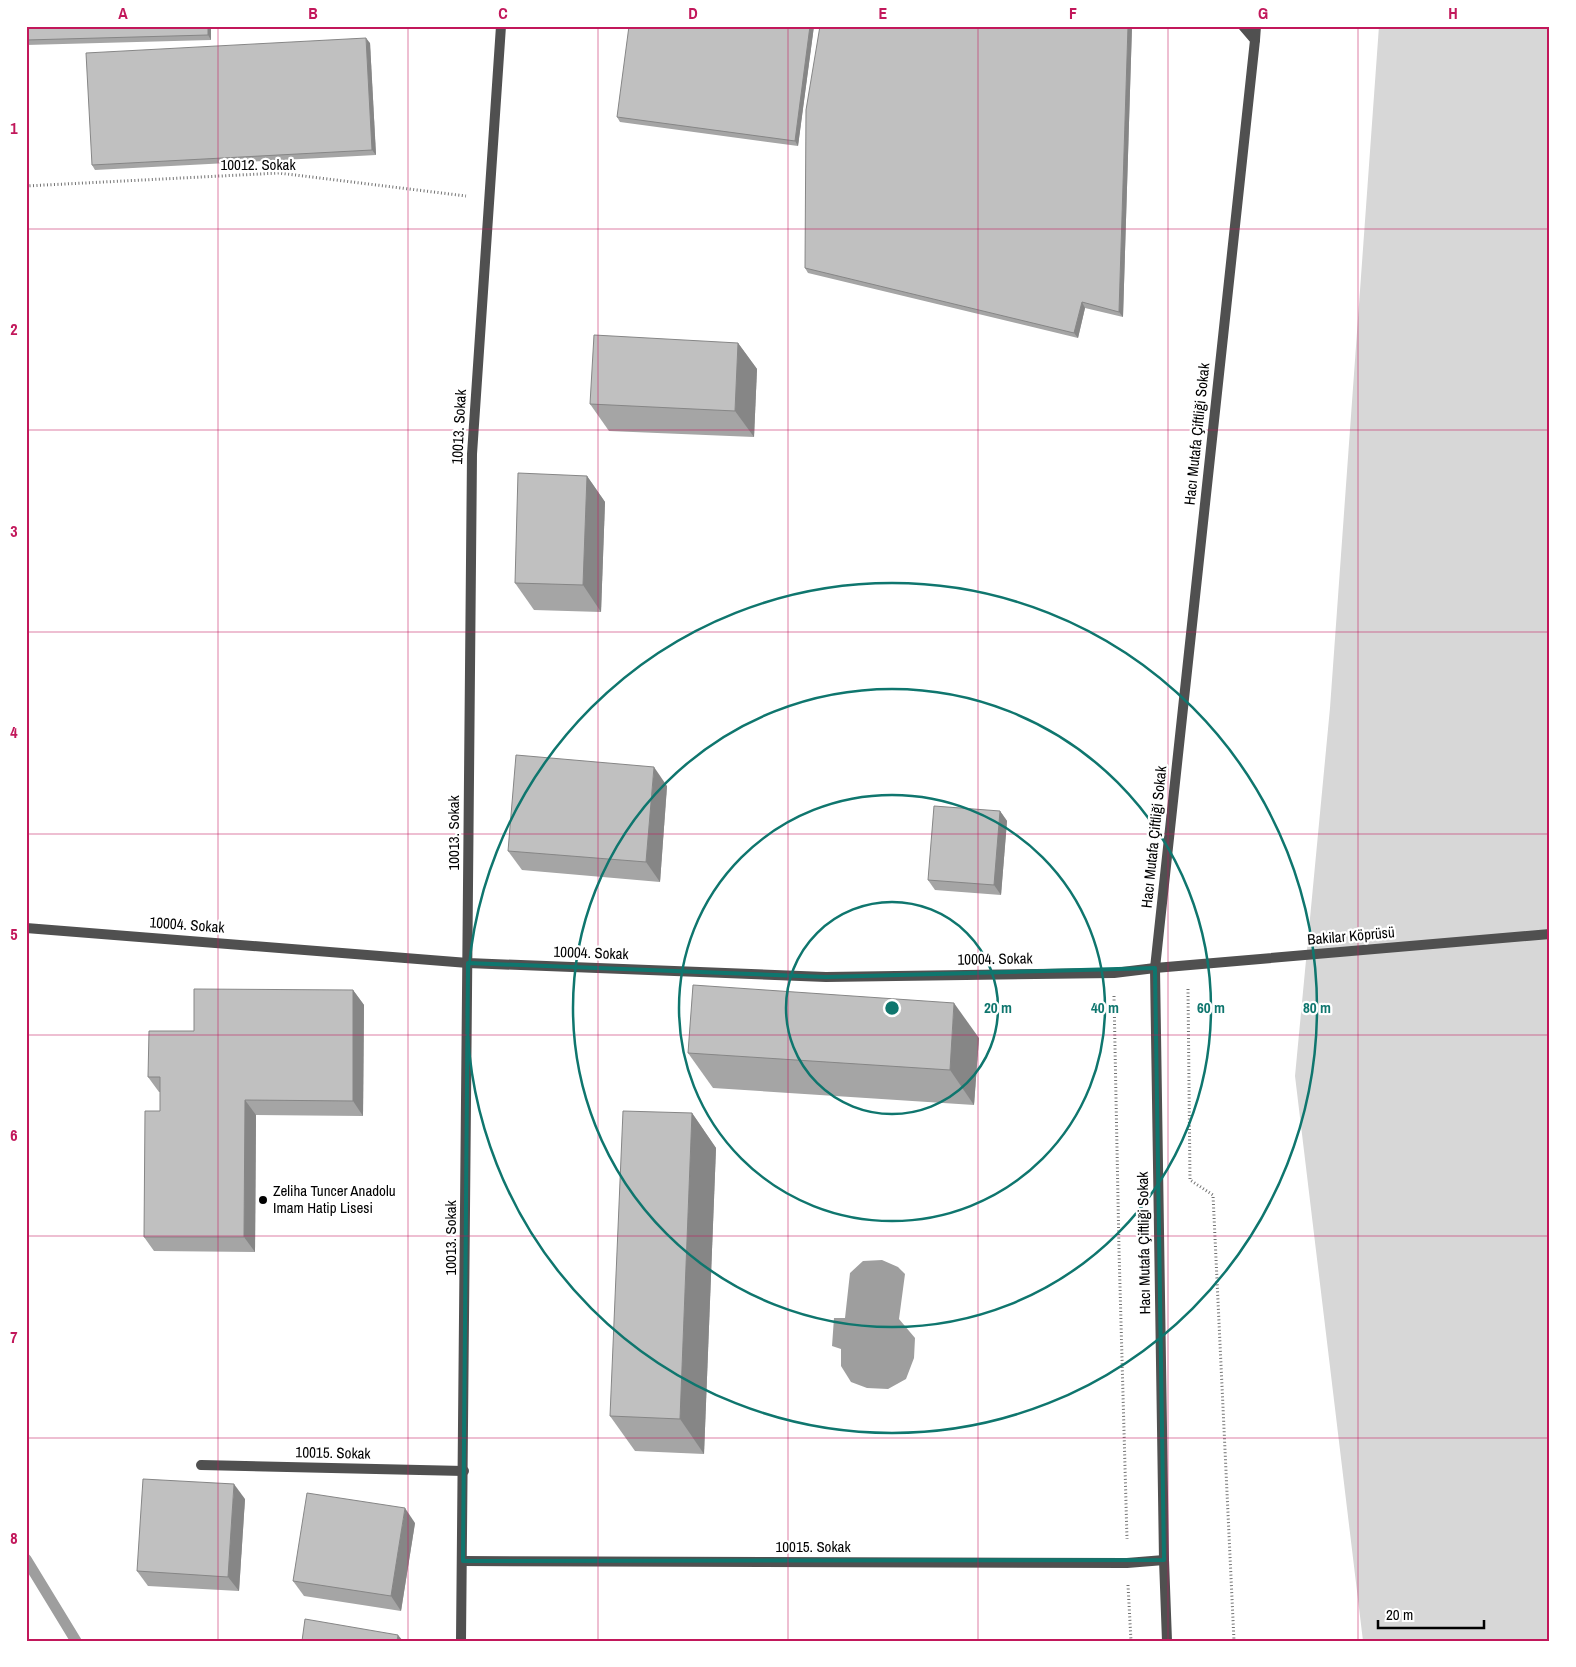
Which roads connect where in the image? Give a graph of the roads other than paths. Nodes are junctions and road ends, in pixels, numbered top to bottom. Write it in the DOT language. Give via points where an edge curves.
graph roads {
  1 [pos="501,26"];
  2 [pos="1243,26"];
  3 [pos="1256,26"];
  4 [pos="1255,40"];
  5 [pos="26,928"];
  6 [pos="1550,934"];
  7 [pos="468,962"];
  8 [pos="1155,968"];
  9 [pos="201,1466"];
  10 [pos="464,1471"];
  11 [pos="1164,1560"];
  12 [pos="463,1561"];
  13 [pos="461,1641"];
  14 [pos="1167,1641"];
  1 -- 7 [label="street, 10013. Sokak" via="472,454"];
  2 -- 4 [label="street"];
  3 -- 4 [label="street, Hacı Mutafa Çiftliği Sokak"];
  4 -- 8 [label="street, Hacı Mutafa Çiftliği Sokak"];
  5 -- 7 [label="street, 10004. Sokak"];
  6 -- 8 [label="street, Bakilar Köprüsü"];
  7 -- 8 [label="street, 10004. Sokak" via="826,977 1114,972"];
  7 -- 10 [label="street, 10013. Sokak"];
  8 -- 11 [label="street, Hacı Mutafa Çiftliği Sokak"];
  9 -- 10 [label="street, 10015. Sokak"];
  10 -- 12 [label="street, 10013. Sokak"];
  11 -- 12 [label="street, 10015. Sokak" via="1127,1563"];
  11 -- 14 [label="street, Hacı Mutafa Çiftliği Sokak"];
  12 -- 13 [label="street, 10013. Sokak"];
}
